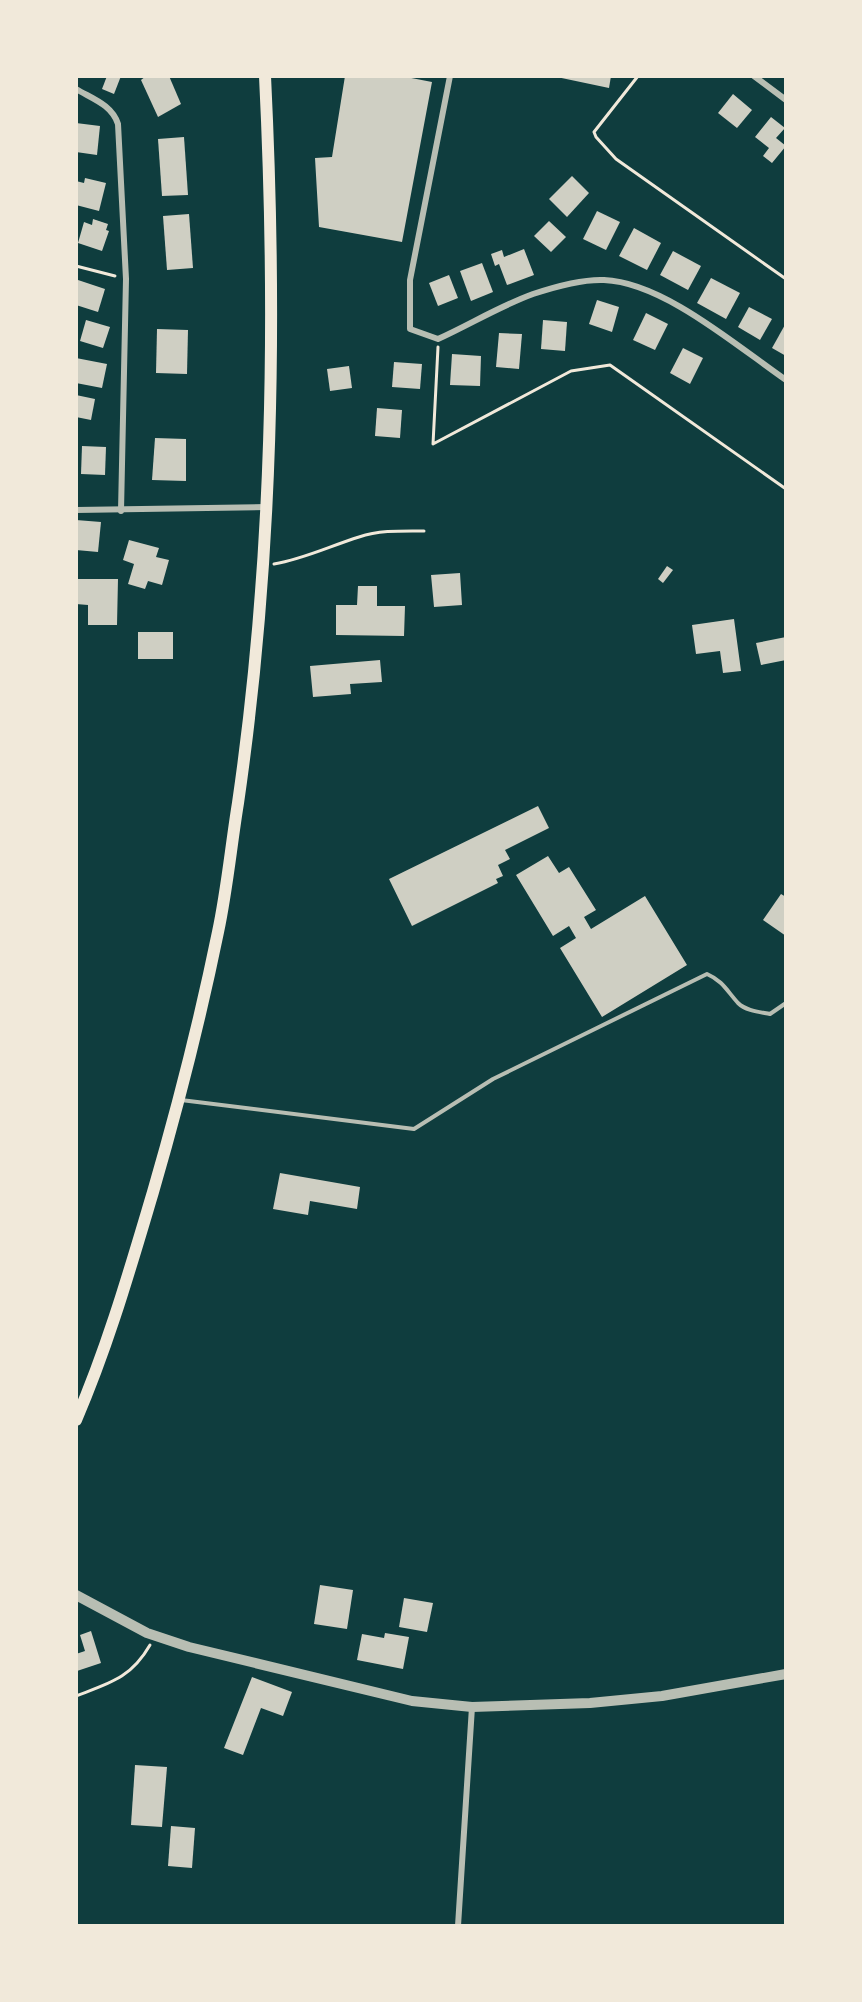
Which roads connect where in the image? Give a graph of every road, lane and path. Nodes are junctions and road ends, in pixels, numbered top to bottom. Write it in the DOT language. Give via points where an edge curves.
graph roads {
  1 [pos="265,76"];
  2 [pos="450,76"];
  3 [pos="638,76"];
  4 [pos="754,76"];
  5 [pos="76,89"];
  6 [pos="786,100"];
  7 [pos="76,266"];
  8 [pos="126,279"];
  9 [pos="786,279"];
  10 [pos="438,339"];
  11 [pos="786,380"];
  12 [pos="786,489"];
  13 [pos="267,507"];
  14 [pos="76,510"];
  15 [pos="121,511"];
  16 [pos="424,531"];
  17 [pos="263,566"];
  18 [pos="786,1003"];
  19 [pos="180,1100"];
  20 [pos="76,1420"];
  21 [pos="76,1595"];
  22 [pos="155,1636"];
  23 [pos="786,1674"];
  24 [pos="76,1696"];
  25 [pos="472,1707"];
  26 [pos="458,1926"];
  1 -- 13 [label="main road" via="273,307"];
  2 -- 10 [label="street" via="411,280 410,329"];
  3 -- 9 [label="path" via="594,132 596,137 616,159"];
  4 -- 6 [label="street"];
  5 -- 8 [label="street" via="108,107 118,124"];
  7 -- 8 [label="path"];
  8 -- 15 [label="street"];
  10 -- 11 [label="street" via="530,295 603,279 624,282 678,305"];
  10 -- 12 [label="path" via="433,444 570,371 610,365"];
  13 -- 15 [label="street"];
  13 -- 17 [label="main road"];
  14 -- 15 [label="street"];
  16 -- 17 [label="path" via="382,531 300,560"];
  17 -- 19 [label="main road" via="247,738 219,929"];
  18 -- 19 [label="lane" via="771,1014 754,1011 739,1005 719,979 707,974 493,1079 414,1129"];
  19 -- 20 [label="main road" via="134,1258"];
  21 -- 22 [label="street"];
  22 -- 24 [label="path" via="140,1663 124,1676"];
  22 -- 25 [label="street" via="358,1689 412,1701"];
  23 -- 25 [label="street" via="662,1696"];
  25 -- 26 [label="street"];
}
